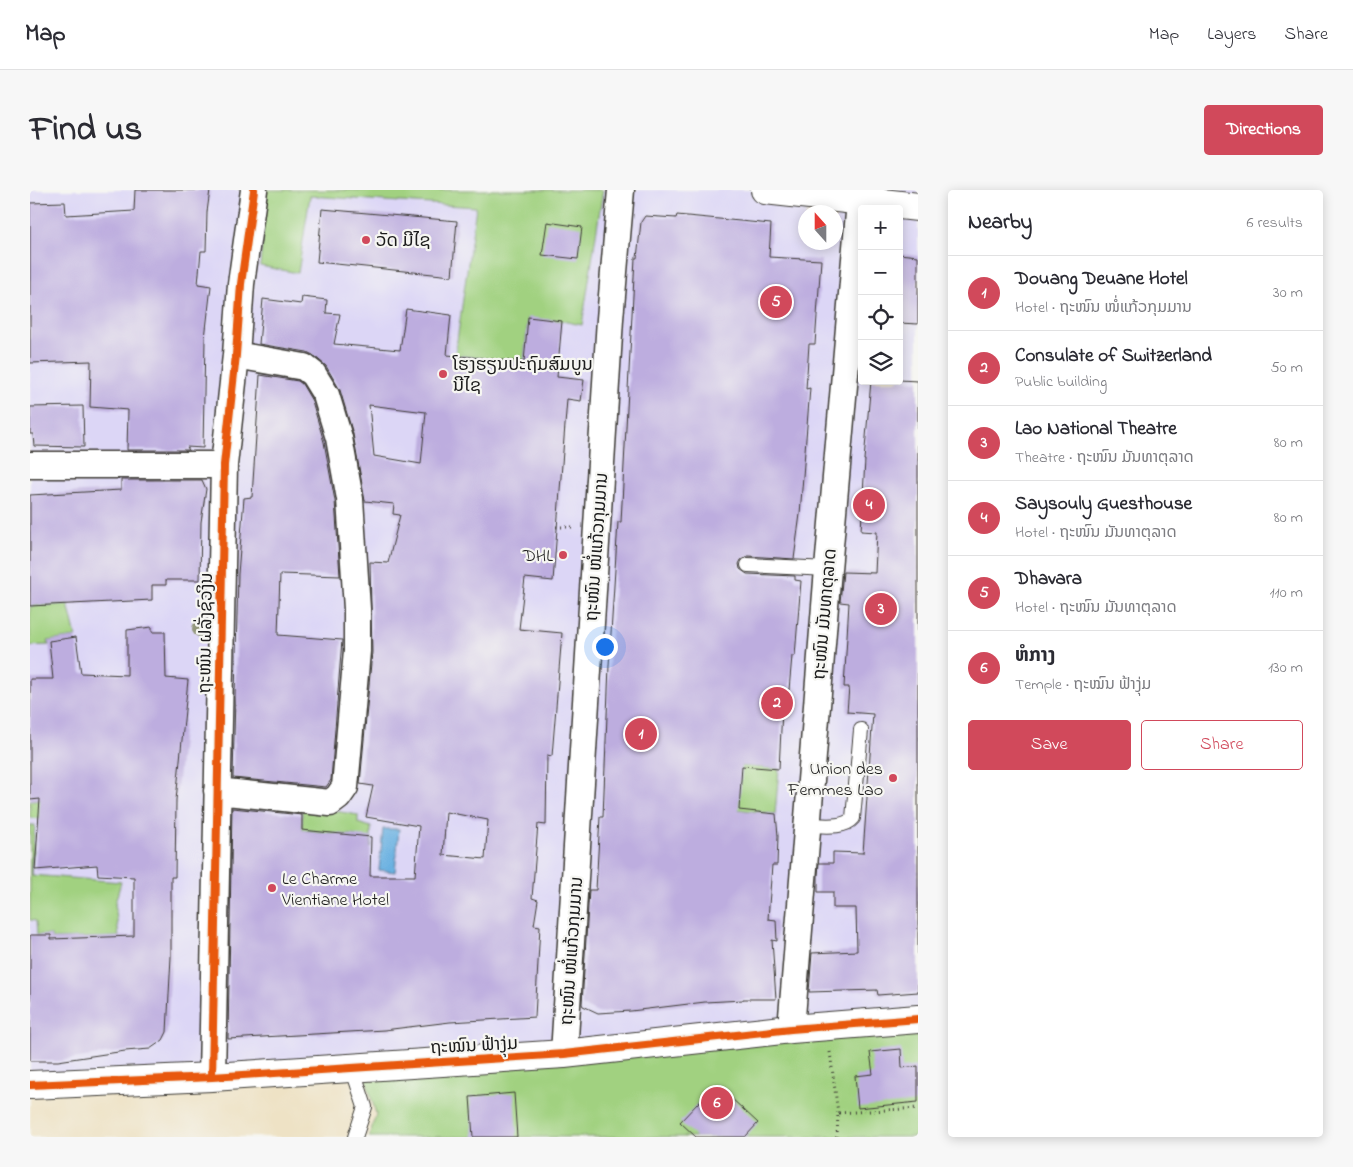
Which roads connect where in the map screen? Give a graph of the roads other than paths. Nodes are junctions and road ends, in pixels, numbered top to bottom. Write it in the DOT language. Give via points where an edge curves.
graph roads {
  1 [pos="254,190"];
  2 [pos="621,190"];
  3 [pos="765,190"];
  4 [pos="861,195"];
  5 [pos="918,207"];
  6 [pos="236,355"];
  7 [pos="224,464"];
  8 [pos="30,465"];
  9 [pos="748,565"];
  10 [pos="828,569"];
  11 [pos="861,730"];
  12 [pos="217,791"];
  13 [pos="808,825"];
  14 [pos="918,1019"];
  15 [pos="791,1029"];
  16 [pos="564,1054"];
  17 [pos="352,1067"];
  18 [pos="212,1077"];
  19 [pos="30,1085"];
  20 [pos="355,1137"];
  1 -- 6 [label="street, ຖະໜົນ ຝລັ່ງຊົວງິນ" via="241,284"];
  2 -- 16 [label="street, ຖະໜົນ ໜໍ່ແກ້ວກຸມມານ"];
  3 -- 4 [label="main road"];
  4 -- 5 [label="main road"];
  4 -- 10 [label="street, ຖະໜົນ ມັນທາຕຸລາດ"];
  6 -- 7 [label="street, ຖະໜົນ ຝລັ່ງຊົວງິນ"];
  6 -- 12 [label="street" via="304,367 313,374 326,395 340,438 350,499 357,651 345,787 338,797 330,803"];
  7 -- 8 [label="street"];
  7 -- 12 [label="street, ຖະໜົນ ຝລັ່ງຊົວງິນ"];
  9 -- 10 [label="lane"];
  10 -- 13 [label="street, ຖະໜົນ ມັນທາຕຸລາດ"];
  11 -- 13 [label="lane" via="853,818 842,825"];
  12 -- 18 [label="street, ຖະໜົນ ຝລັ່ງຊົວງິນ"];
  13 -- 15 [label="street, ຖະໜົນ ມັນທາຕຸລາດ"];
  14 -- 15 [label="main road, ຖະໝົນ ຟ້າງຸ່ມ"];
  15 -- 16 [label="main road, ຖະໝົນ ຟ້າງຸ່ມ"];
  16 -- 17 [label="main road, ຖະໝົນ ຟ້າງຸ່ມ"];
  17 -- 18 [label="main road, ຖະໝົນ ຟ້າງຸ່ມ"];
  17 -- 20 [label="lane" via="365,1107"];
  18 -- 19 [label="main road, ຖະໝົນ ຟ້າງຸ່ມ"];
}
